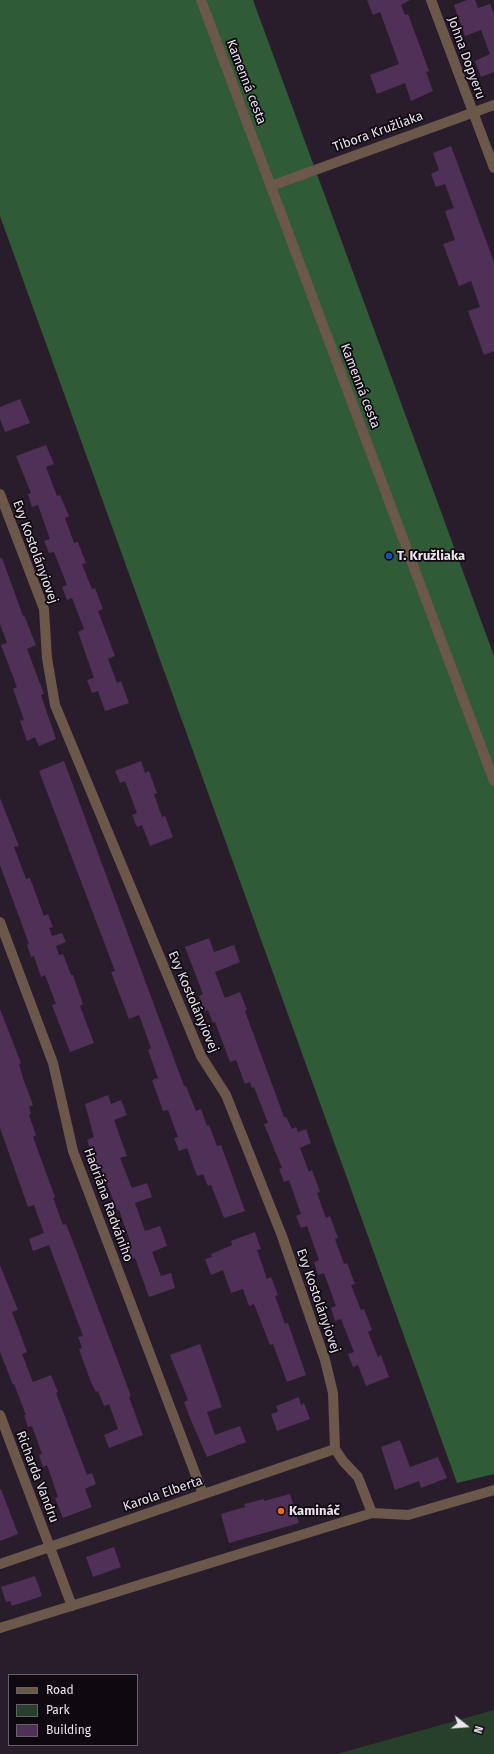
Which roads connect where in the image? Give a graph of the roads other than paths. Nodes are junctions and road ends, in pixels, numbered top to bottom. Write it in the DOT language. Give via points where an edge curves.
graph roads {
  1 [pos="201,0"];
  2 [pos="431,0"];
  3 [pos="494,105"];
  4 [pos="471,112"];
  5 [pos="494,168"];
  6 [pos="271,186"];
  7 [pos="0,494"];
  8 [pos="494,781"];
  9 [pos="0,922"];
  10 [pos="0,1415"];
  11 [pos="335,1449"];
  12 [pos="494,1490"];
  13 [pos="203,1494"];
  14 [pos="372,1513"];
  15 [pos="50,1548"];
  16 [pos="0,1564"];
  17 [pos="72,1606"];
  18 [pos="0,1628"];
  1 -- 6 [label="street, Kamenná cesta"];
  2 -- 4 [label="street, Johna Dopyeru"];
  3 -- 4 [label="street, Tibora Kružliaka"];
  4 -- 5 [label="street, Johna Dopyeru"];
  4 -- 6 [label="street, Tibora Kružliaka"];
  6 -- 8 [label="street, Kamenná cesta"];
  7 -- 11 [label="street, Evy Kostolányiovej" via="44,610 47,658 55,705 202,1056 226,1095 282,1236 326,1360 333,1393"];
  9 -- 13 [label="street, Hadriána Radvániho" via="53,1063 73,1151"];
  10 -- 15 [label="street, Richarda Vandru"];
  11 -- 13 [label="street, Karola Elberta"];
  11 -- 14 [label="street" via="358,1477"];
  12 -- 14 [label="street" via="408,1515"];
  13 -- 15 [label="street, Karola Elberta"];
  14 -- 17 [label="street"];
  15 -- 16 [label="street, Karola Elberta"];
  15 -- 17 [label="street, Richarda Vandru"];
  17 -- 18 [label="street"];
}
